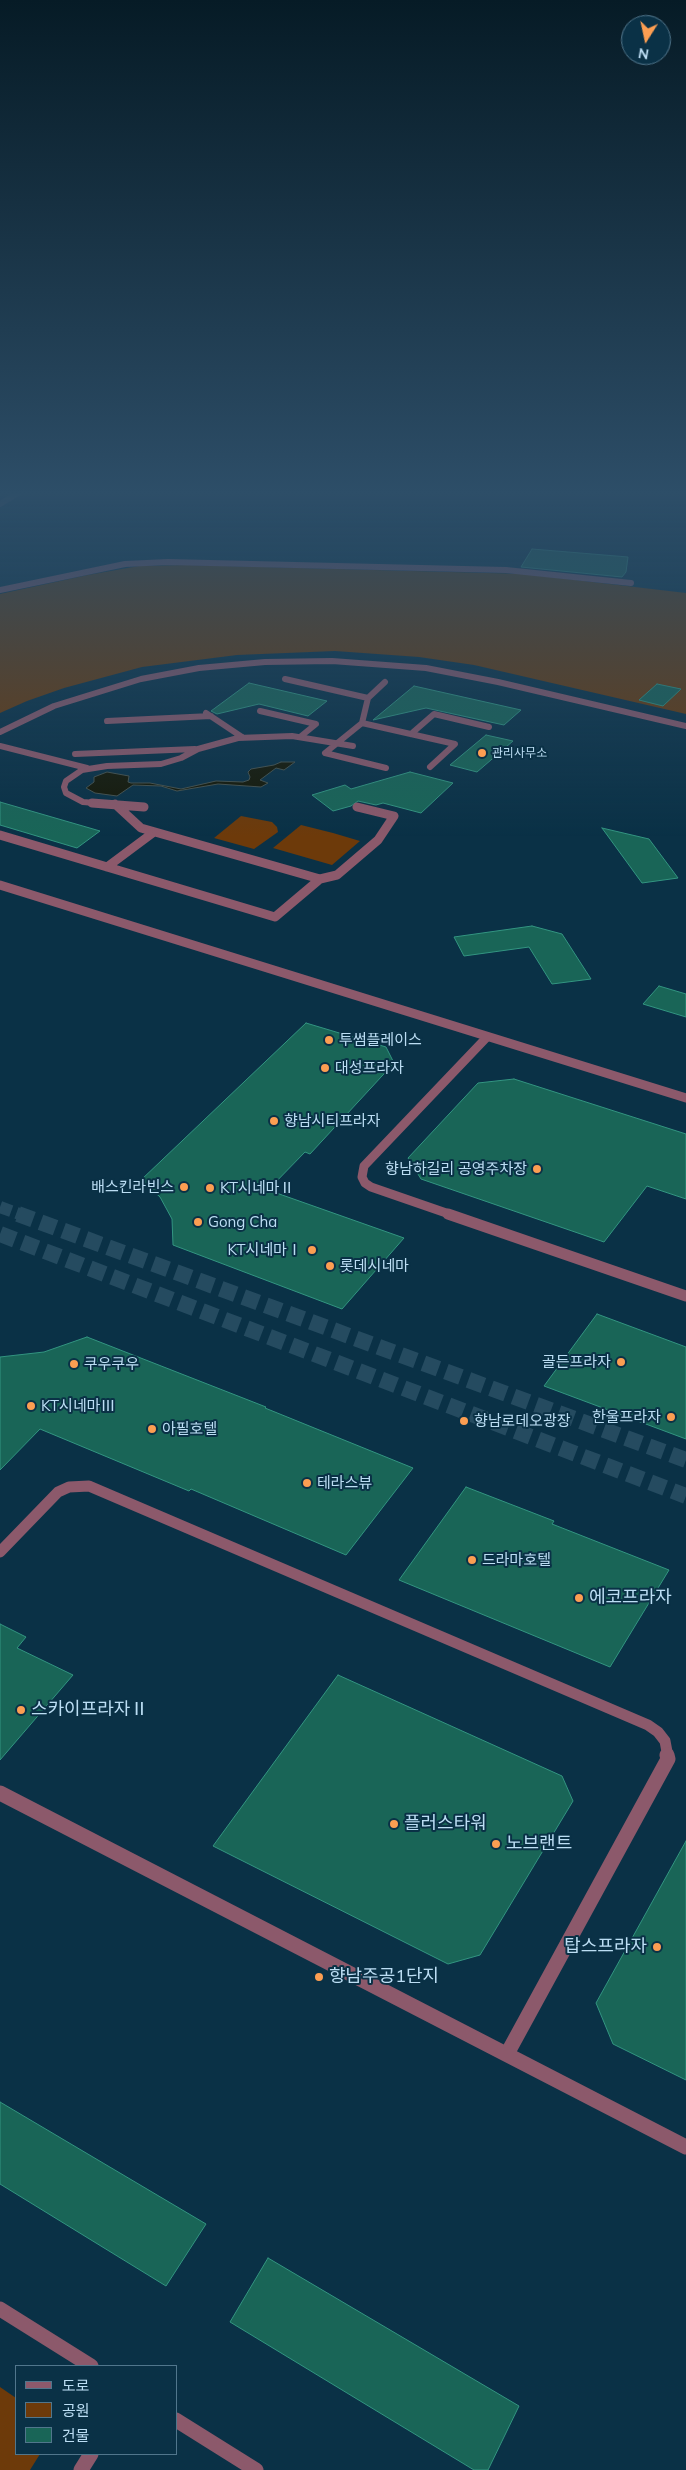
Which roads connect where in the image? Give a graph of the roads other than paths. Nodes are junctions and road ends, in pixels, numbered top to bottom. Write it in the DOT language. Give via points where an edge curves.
graph roads {
  1 [pos="285,679"];
  2 [pos="385,682"];
  3 [pos="368,698"];
  4 [pos="201,709"];
  5 [pos="260,710"];
  6 [pos="211,716"];
  7 [pos="107,720"];
  8 [pos="362,723"];
  9 [pos="686,726"];
  10 [pos="489,727"];
  11 [pos="0,732"];
  12 [pos="411,734"];
  13 [pos="242,737"];
  14 [pos="300,737"];
  15 [pos="337,743"];
  16 [pos="0,746"];
  17 [pos="353,746"];
  18 [pos="198,749"];
  19 [pos="75,754"];
  20 [pos="430,767"];
  21 [pos="386,768"];
  22 [pos="88,769"];
  23 [pos="114,804"];
  24 [pos="144,807"];
  25 [pos="357,807"];
  26 [pos="154,832"];
  27 [pos="0,835"];
  28 [pos="107,867"];
  29 [pos="320,879"];
  30 [pos="0,885"];
  31 [pos="487,1036"];
  32 [pos="686,1098"];
  33 [pos="686,1296"];
  34 [pos="0,1552"];
  35 [pos="0,1794"];
  36 [pos="507,2054"];
  37 [pos="686,2147"];
  38 [pos="0,2309"];
  39 [pos="90,2365"];
  40 [pos="178,2421"];
  41 [pos="90,2455"];
  42 [pos="81,2470"];
  43 [pos="256,2470"];
  1 -- 3 [label="street"];
  2 -- 3 [label="street"];
  3 -- 8 [label="street"];
  4 -- 6 [label="street"];
  5 -- 14 [label="street" via="316,724"];
  6 -- 7 [label="street"];
  6 -- 13 [label="street"];
  8 -- 12 [label="street"];
  8 -- 15 [label="street"];
  9 -- 11 [label="street" via="426,668 332,661 265,662 199,668 141,679 54,706"];
  10 -- 12 [label="street" via="437,712"];
  12 -- 20 [label="street" via="455,744"];
  13 -- 14 [label="street"];
  13 -- 18 [label="street"];
  14 -- 15 [label="street"];
  15 -- 17 [label="street"];
  15 -- 21 [label="street" via="324,753"];
  16 -- 22 [label="street"];
  18 -- 19 [label="street"];
  18 -- 22 [label="street" via="161,764"];
  22 -- 23 [label="street" via="66,780 66,793 83,802"];
  23 -- 24 [label="street"];
  23 -- 26 [label="street" via="133,823"];
  25 -- 29 [label="street" via="394,816 378,840 337,875"];
  26 -- 28 [label="street"];
  26 -- 29 [label="street"];
  27 -- 28 [label="street"];
  28 -- 29 [label="street" via="275,917"];
  30 -- 31 [label="street"];
  31 -- 32 [label="street"];
  31 -- 33 [label="street" via="364,1166 362,1177 365,1183"];
  34 -- 36 [label="street" via="58,1492 79,1486 99,1489 658,1732 665,1741 668,1759"];
  35 -- 36 [label="street"];
  36 -- 37 [label="street"];
  38 -- 39 [label="street"];
  40 -- 43 [label="street"];
  41 -- 42 [label="street"];
}
